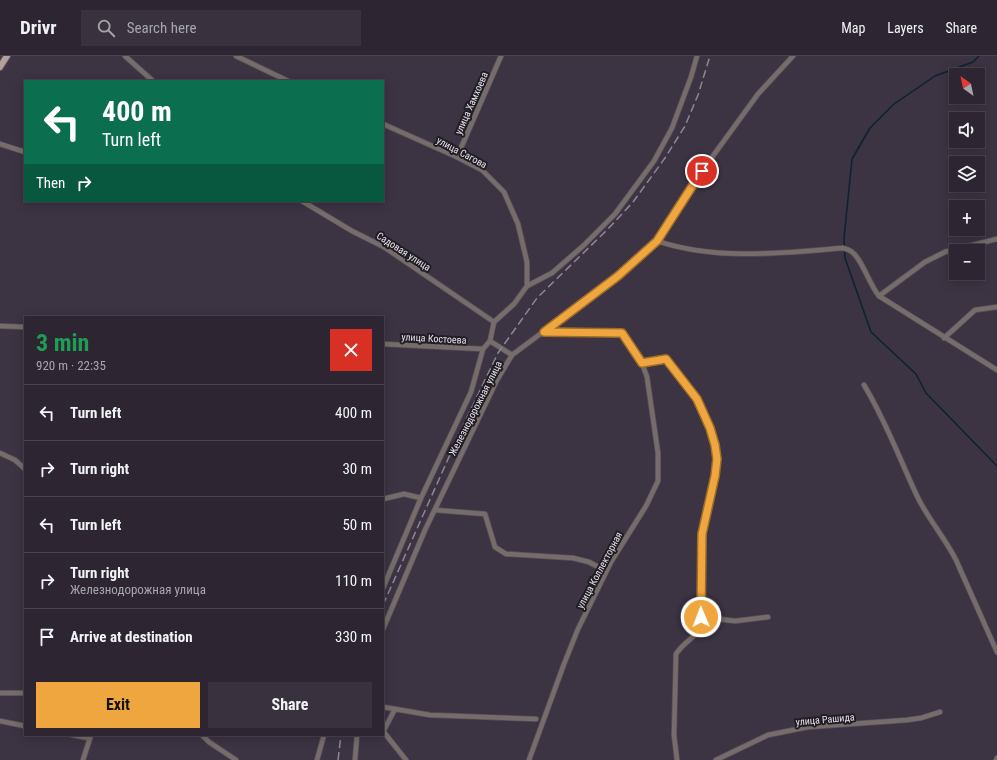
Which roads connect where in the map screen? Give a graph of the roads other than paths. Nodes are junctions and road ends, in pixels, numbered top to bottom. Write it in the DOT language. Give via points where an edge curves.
graph roads {
  1 [pos="7,56"];
  2 [pos="125,56"];
  3 [pos="236,56"];
  4 [pos="501,56"];
  5 [pos="697,56"];
  6 [pos="794,56"];
  7 [pos="0,67"];
  8 [pos="152,80"];
  9 [pos="286,80"];
  10 [pos="384,124"];
  11 [pos="0,144"];
  12 [pos="24,152"];
  13 [pos="457,157"];
  14 [pos="304,202"];
  15 [pos="997,239"];
  16 [pos="657,241"];
  17 [pos="527,286"];
  18 [pos="879,296"];
  19 [pos="997,307"];
  20 [pos="494,322"];
  21 [pos="0,326"];
  22 [pos="24,327"];
  23 [pos="544,332"];
  24 [pos="944,338"];
  25 [pos="490,342"];
  26 [pos="384,344"];
  27 [pos="483,349"];
  28 [pos="512,355"];
  29 [pos="642,363"];
  30 [pos="997,370"];
  31 [pos="864,385"];
  32 [pos="0,453"];
  33 [pos="24,468"];
  34 [pos="384,498"];
  35 [pos="421,498"];
  36 [pos="435,510"];
  37 [pos="606,572"];
  38 [pos="384,586"];
  39 [pos="701,617"];
  40 [pos="768,617"];
  41 [pos="384,627"];
  42 [pos="997,652"];
  43 [pos="0,692"];
  44 [pos="24,693"];
  45 [pos="384,707"];
  46 [pos="395,710"];
  47 [pos="940,712"];
  48 [pos="536,718"];
  49 [pos="0,721"];
  50 [pos="24,726"];
  51 [pos="384,730"];
  52 [pos="384,733"];
  53 [pos="203,736"];
  54 [pos="324,736"];
  55 [pos="357,736"];
  56 [pos="90,737"];
  57 [pos="84,760"];
  58 [pos="236,760"];
  59 [pos="317,760"];
  60 [pos="354,760"];
  61 [pos="406,760"];
  62 [pos="529,760"];
  63 [pos="677,760"];
  64 [pos="716,760"];
  1 -- 7 [label="main road"];
  2 -- 8 [label="street"];
  3 -- 9 [label="street"];
  4 -- 13 [label="street, улица Хамхоева"];
  5 -- 17 [label="street" via="672,128 654,161 615,214 552,273"];
  6 -- 16 [label="street, Железнодорожная улица" via="758,94 702,171"];
  10 -- 13 [label="street, улица Сагова"];
  11 -- 12 [label="street"];
  13 -- 17 [label="street, улица Сагова" via="482,170 504,192 518,224 527,262"];
  14 -- 20 [label="street, Садовая улица" via="384,247"];
  15 -- 18 [label="street" via="945,252 924,262"];
  16 -- 18 [label="street" via="724,254 843,248 852,251"];
  16 -- 23 [label="street, Железнодорожная улица" via="618,276"];
  17 -- 20 [label="street" via="514,304"];
  18 -- 24 [label="street"];
  19 -- 24 [label="street" via="975,310"];
  20 -- 25 [label="street"];
  21 -- 22 [label="street"];
  23 -- 28 [label="street, Железнодорожная улица"];
  23 -- 29 [label="street, улица Коллекторная" via="622,333"];
  24 -- 30 [label="street"];
  25 -- 27 [label="street"];
  25 -- 28 [label="street"];
  26 -- 27 [label="street, улица Костоева"];
  27 -- 35 [label="street" via="471,392"];
  28 -- 36 [label="street, Железнодорожная улица" via="497,380"];
  29 -- 37 [label="street, улица Коллекторная" via="647,377 658,453 658,481"];
  29 -- 39 [label="street" via="666,359 673,366 704,412 715,445 715,476 702,534"];
  31 -- 42 [label="street" via="925,510 956,560"];
  32 -- 33 [label="street" via="15,460"];
  34 -- 35 [label="street" via="404,494"];
  35 -- 38 [label="street"];
  36 -- 37 [label="street" via="485,514 494,547 506,554 573,558 589,562"];
  36 -- 41 [label="street, Железнодорожная улица"];
  37 -- 62 [label="street, улица Коллекторная" via="564,664"];
  39 -- 40 [label="street" via="735,621"];
  39 -- 63 [label="street" via="701,628 697,634 681,646 676,654 674,735"];
  43 -- 44 [label="street"];
  45 -- 46 [label="street"];
  46 -- 48 [label="street" via="430,715"];
  46 -- 51 [label="street"];
  47 -- 64 [label="street, улица Рашида" via="907,720 808,727 768,735"];
  49 -- 50 [label="street"];
  52 -- 61 [label="street"];
  53 -- 58 [label="street"];
  54 -- 59 [label="street"];
  55 -- 60 [label="street"];
  56 -- 57 [label="street"];
}
